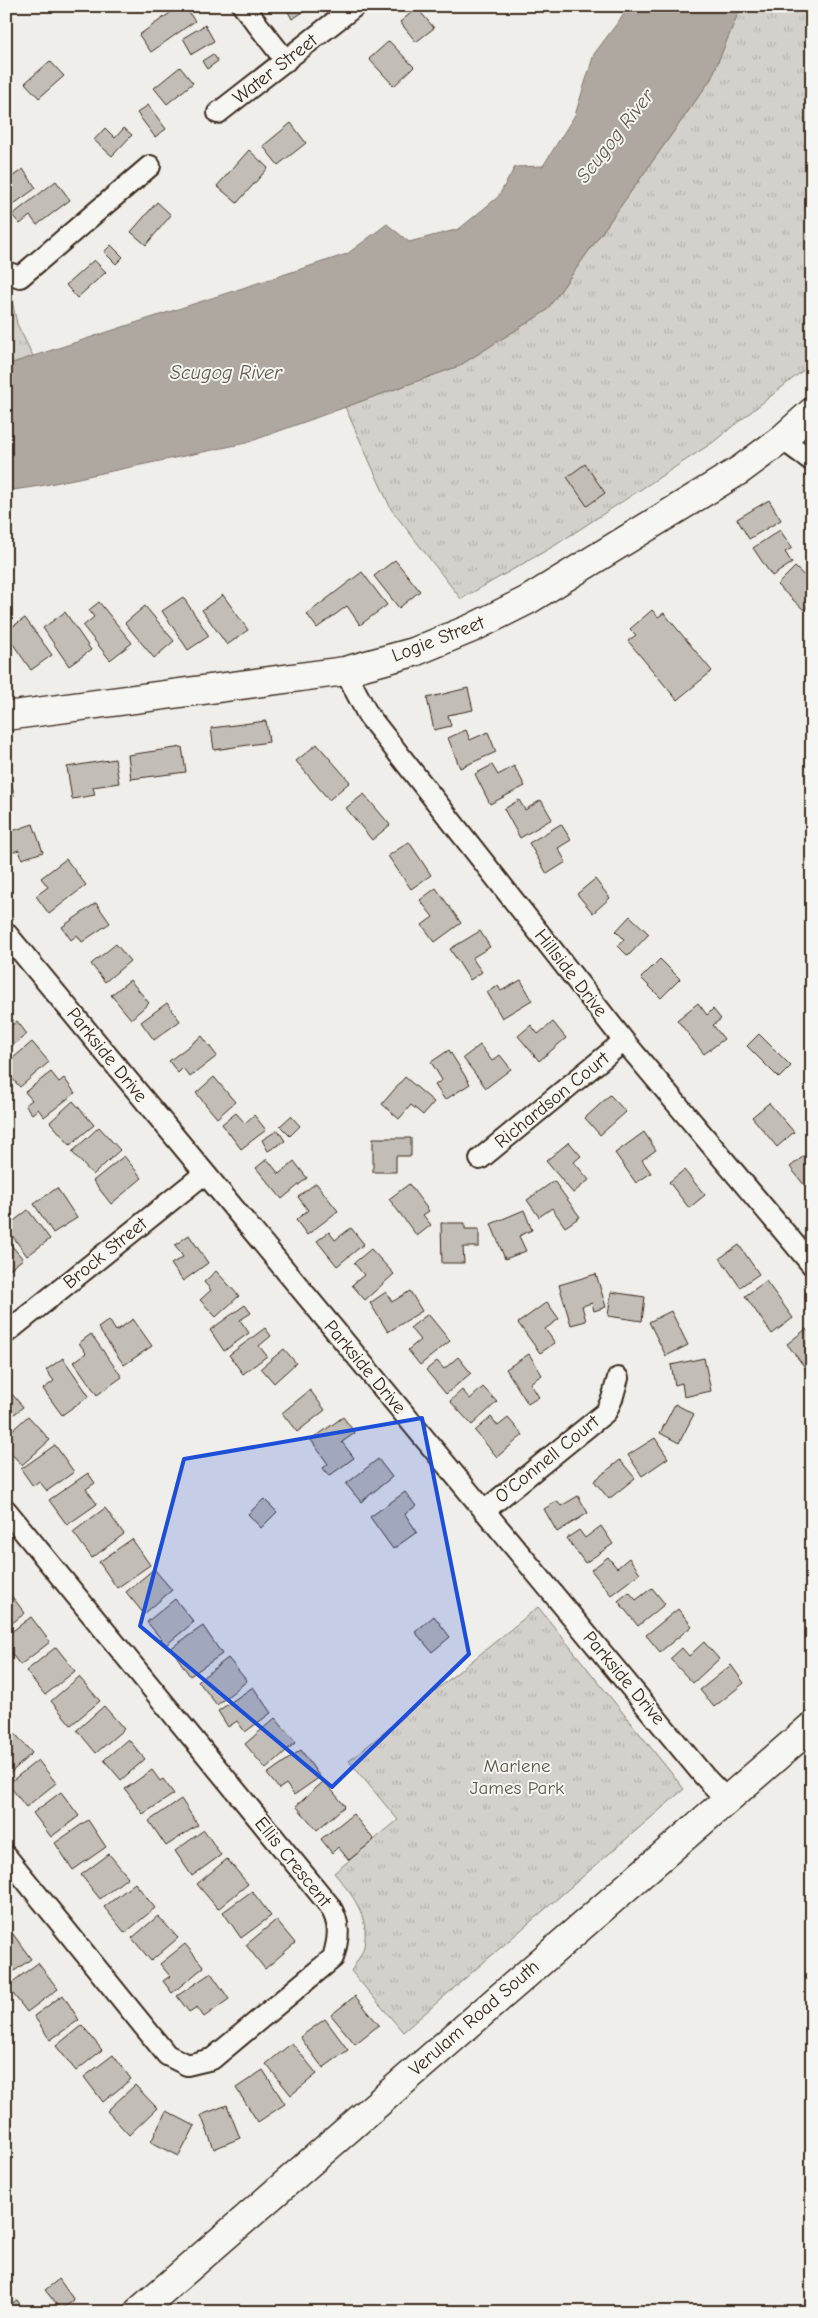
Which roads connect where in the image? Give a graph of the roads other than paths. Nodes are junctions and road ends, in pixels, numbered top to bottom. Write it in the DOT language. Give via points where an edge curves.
graph roads {
  1 [pos="243,6"];
  2 [pos="355,6"];
  3 [pos="286,61"];
  4 [pos="218,113"];
  5 [pos="150,166"];
  6 [pos="13,275"];
  7 [pos="812,412"];
  8 [pos="782,439"];
  9 [pos="812,462"];
  10 [pos="345,672"];
  11 [pos="6,716"];
  12 [pos="6,933"];
  13 [pos="624,1041"];
  14 [pos="480,1159"];
  15 [pos="204,1174"];
  16 [pos="812,1265"];
  17 [pos="6,1333"];
  18 [pos="618,1378"];
  19 [pos="6,1510"];
  20 [pos="484,1511"];
  21 [pos="812,1726"];
  22 [pos="726,1799"];
  23 [pos="6,1856"];
  24 [pos="138,2312"];
  1 -- 3 [label="street"];
  2 -- 3 [label="street, Water Street"];
  3 -- 4 [label="street, Water Street"];
  5 -- 6 [label="street"];
  7 -- 8 [label="main road, Logie Street"];
  8 -- 9 [label="street"];
  8 -- 10 [label="main road, Logie Street" via="740,470 528,600 414,652"];
  10 -- 11 [label="main road, Logie Street"];
  10 -- 13 [label="street, Hillside Drive" via="368,715"];
  12 -- 15 [label="street, Parkside Drive"];
  13 -- 14 [label="street, Richardson Court"];
  13 -- 16 [label="street, Hillside Drive"];
  15 -- 17 [label="street, Brock Street"];
  15 -- 20 [label="street, Parkside Drive"];
  18 -- 20 [label="street, O'Connell Court" via="606,1412"];
  19 -- 23 [label="street, Ellis Crescent" via="328,1905 335,1915 338,1941 333,1958 212,2059 187,2064 167,2055"];
  20 -- 22 [label="street, Parkside Drive"];
  21 -- 22 [label="main road, Verulam Road South"];
  22 -- 24 [label="main road, Verulam Road South"];
}
